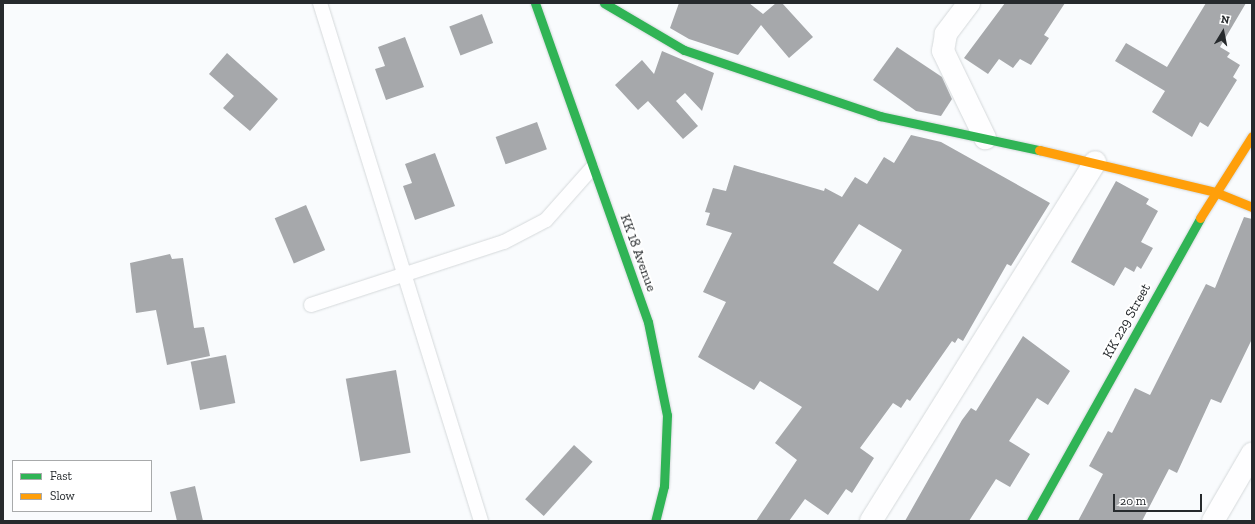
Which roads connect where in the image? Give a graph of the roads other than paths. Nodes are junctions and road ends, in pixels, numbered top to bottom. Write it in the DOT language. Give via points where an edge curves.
graph roads {
  1 [pos="320,3"];
  2 [pos="535,3"];
  3 [pos="604,3"];
  4 [pos="968,3"];
  5 [pos="1252,136"];
  6 [pos="985,138"];
  7 [pos="1095,162"];
  8 [pos="592,168"];
  9 [pos="1215,192"];
  10 [pos="1252,207"];
  11 [pos="402,276"];
  12 [pos="311,305"];
  13 [pos="1252,454"];
  14 [pos="481,521"];
  15 [pos="654,521"];
  16 [pos="871,521"];
  17 [pos="1031,521"];
  18 [pos="1213,521"];
  1 -- 11 [label="lane"];
  2 -- 8 [label="street, KK 18 Avenue"];
  3 -- 6 [label="street" via="684,50 880,116"];
  4 -- 6 [label="street" via="946,34 942,51"];
  5 -- 9 [label="street, KK 229 Street"];
  6 -- 7 [label="street"];
  7 -- 9 [label="street"];
  7 -- 16 [label="street"];
  8 -- 11 [label="lane" via="546,220 504,242"];
  8 -- 15 [label="street, KK 18 Avenue" via="648,322 667,415 664,486"];
  9 -- 10 [label="street"];
  9 -- 17 [label="street, KK 229 Street"];
  11 -- 12 [label="lane"];
  11 -- 14 [label="lane"];
  13 -- 18 [label="street"];
}
